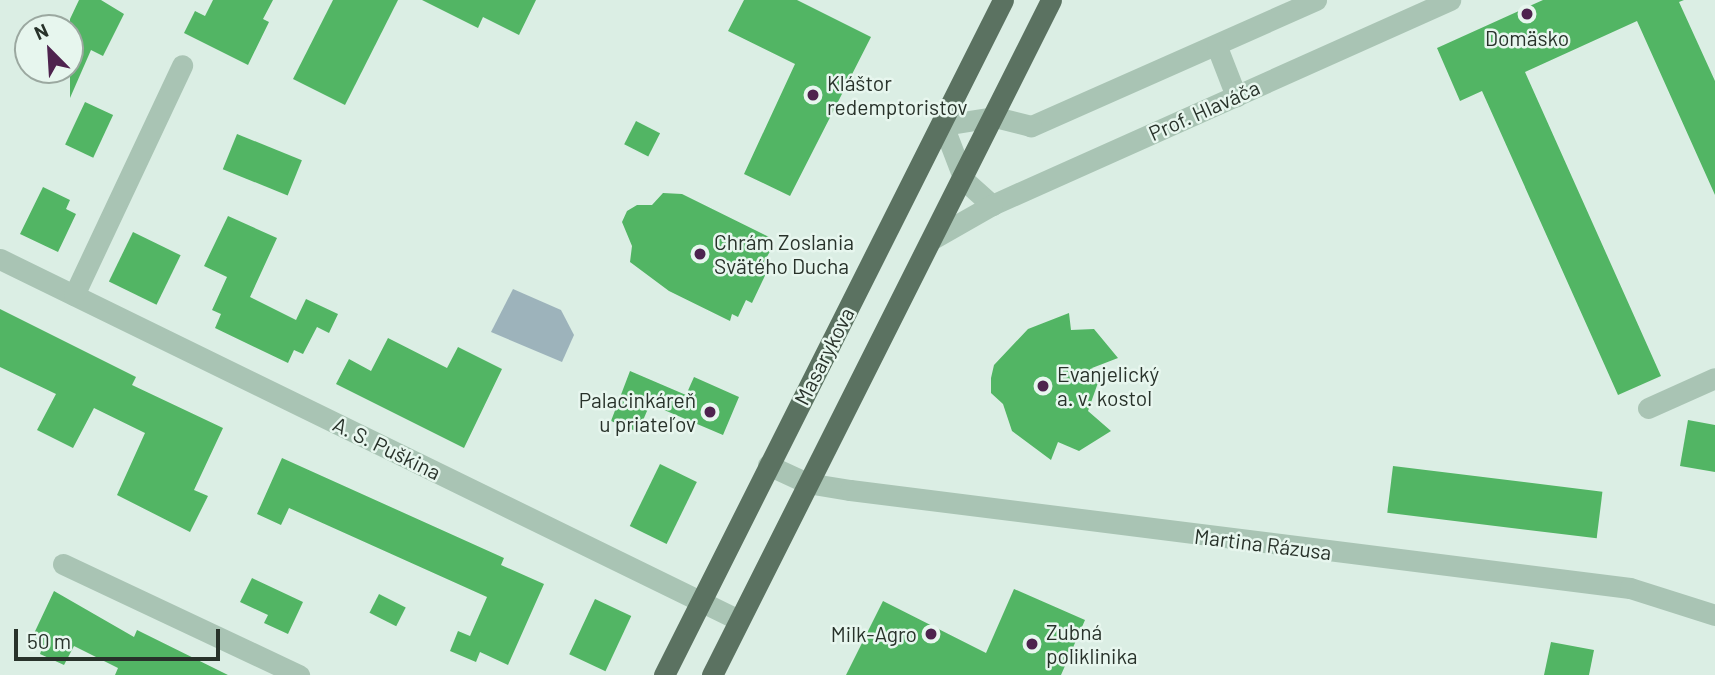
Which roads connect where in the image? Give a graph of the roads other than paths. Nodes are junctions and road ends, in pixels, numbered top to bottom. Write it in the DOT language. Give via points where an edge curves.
graph roads {
  1 [pos="1003,0"];
  2 [pos="1051,0"];
  3 [pos="1316,0"];
  4 [pos="1450,0"];
  5 [pos="1217,47"];
  6 [pos="182,65"];
  7 [pos="1236,96"];
  8 [pos="995,117"];
  9 [pos="943,125"];
  10 [pos="964,180"];
  11 [pos="992,205"];
  12 [pos="934,238"];
  13 [pos="0,259"];
  14 [pos="74,295"];
  15 [pos="1715,378"];
  16 [pos="1648,408"];
  17 [pos="768,465"];
  18 [pos="807,483"];
  19 [pos="63,564"];
  20 [pos="701,600"];
  21 [pos="1715,615"];
  22 [pos="739,620"];
  23 [pos="299,675"];
  24 [pos="664,675"];
  25 [pos="712,675"];
  1 -- 9 [label="main road, Masarykova"];
  2 -- 8 [label="main road, Masarykova"];
  3 -- 5 [label="street"];
  4 -- 7 [label="street, Prof. Hlaváča"];
  5 -- 7 [label="street"];
  5 -- 8 [label="street" via="1031,126 1015,126"];
  6 -- 14 [label="street"];
  7 -- 11 [label="street, Prof. Hlaváča"];
  8 -- 9 [label="street"];
  8 -- 10 [label="main road, Masarykova"];
  9 -- 10 [label="street"];
  9 -- 17 [label="main road, Masarykova"];
  10 -- 11 [label="street"];
  10 -- 12 [label="main road, Masarykova"];
  11 -- 12 [label="street, Prof. Hlaváča"];
  12 -- 18 [label="main road, Masarykova"];
  13 -- 14 [label="street, A. S. Puškina"];
  14 -- 20 [label="street, A. S. Puškina"];
  15 -- 16 [label="street"];
  17 -- 18 [label="street, Martina Rázusa"];
  17 -- 20 [label="main road, Masarykova"];
  18 -- 21 [label="street, Martina Rázusa" via="1630,588"];
  18 -- 22 [label="main road, Masarykova"];
  19 -- 23 [label="street"];
  20 -- 22 [label="street, A. S. Puškina"];
  20 -- 24 [label="main road, Masarykova"];
  22 -- 25 [label="main road, Masarykova"];
}
